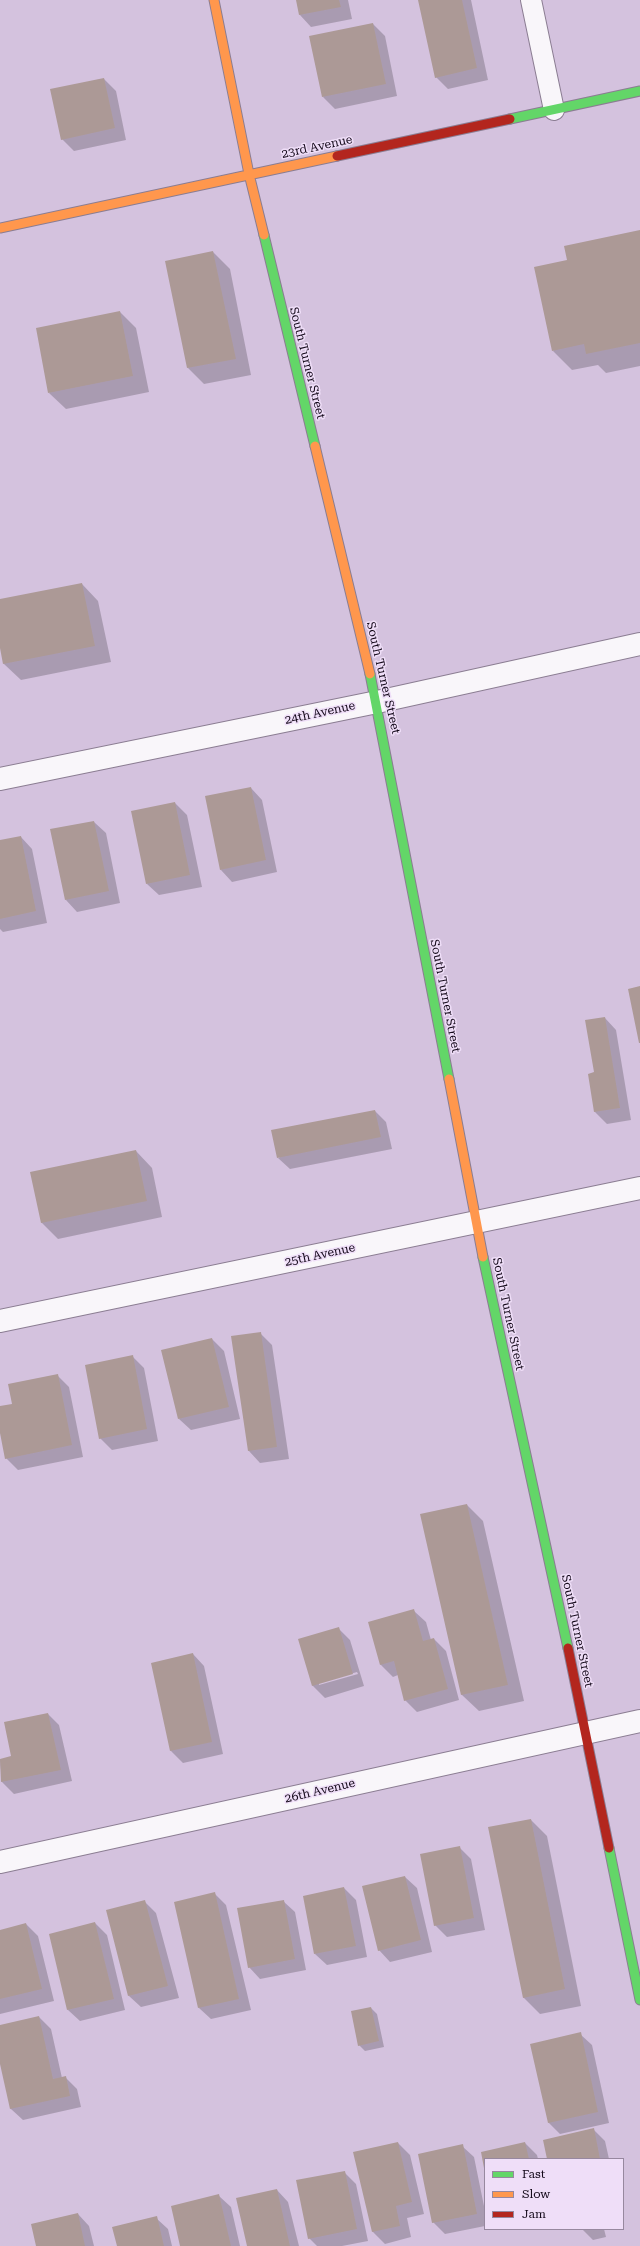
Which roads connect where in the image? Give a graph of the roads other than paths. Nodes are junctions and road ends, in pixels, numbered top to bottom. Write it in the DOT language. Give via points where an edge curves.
graph roads {
  1 [pos="214,0"];
  2 [pos="531,0"];
  3 [pos="640,91"];
  4 [pos="554,110"];
  5 [pos="249,174"];
  6 [pos="0,228"];
  7 [pos="640,644"];
  8 [pos="377,702"];
  9 [pos="0,779"];
  10 [pos="640,1188"];
  11 [pos="476,1222"];
  12 [pos="0,1321"];
  13 [pos="640,1721"];
  14 [pos="586,1732"];
  15 [pos="0,1862"];
  16 [pos="640,2000"];
  1 -- 5 [label="street, South Turner Street"];
  2 -- 4 [label="lane"];
  3 -- 4 [label="street, 23rd Avenue"];
  4 -- 5 [label="street, 23rd Avenue"];
  5 -- 6 [label="street, 23rd Avenue"];
  5 -- 8 [label="street, South Turner Street"];
  7 -- 8 [label="street, 24th Avenue"];
  8 -- 9 [label="street, 24th Avenue"];
  8 -- 11 [label="street, South Turner Street"];
  10 -- 11 [label="street, 25th Avenue"];
  11 -- 12 [label="street, 25th Avenue"];
  11 -- 14 [label="street, South Turner Street"];
  13 -- 14 [label="street, 26th Avenue"];
  14 -- 15 [label="street, 26th Avenue"];
  14 -- 16 [label="street, South Turner Street"];
}
